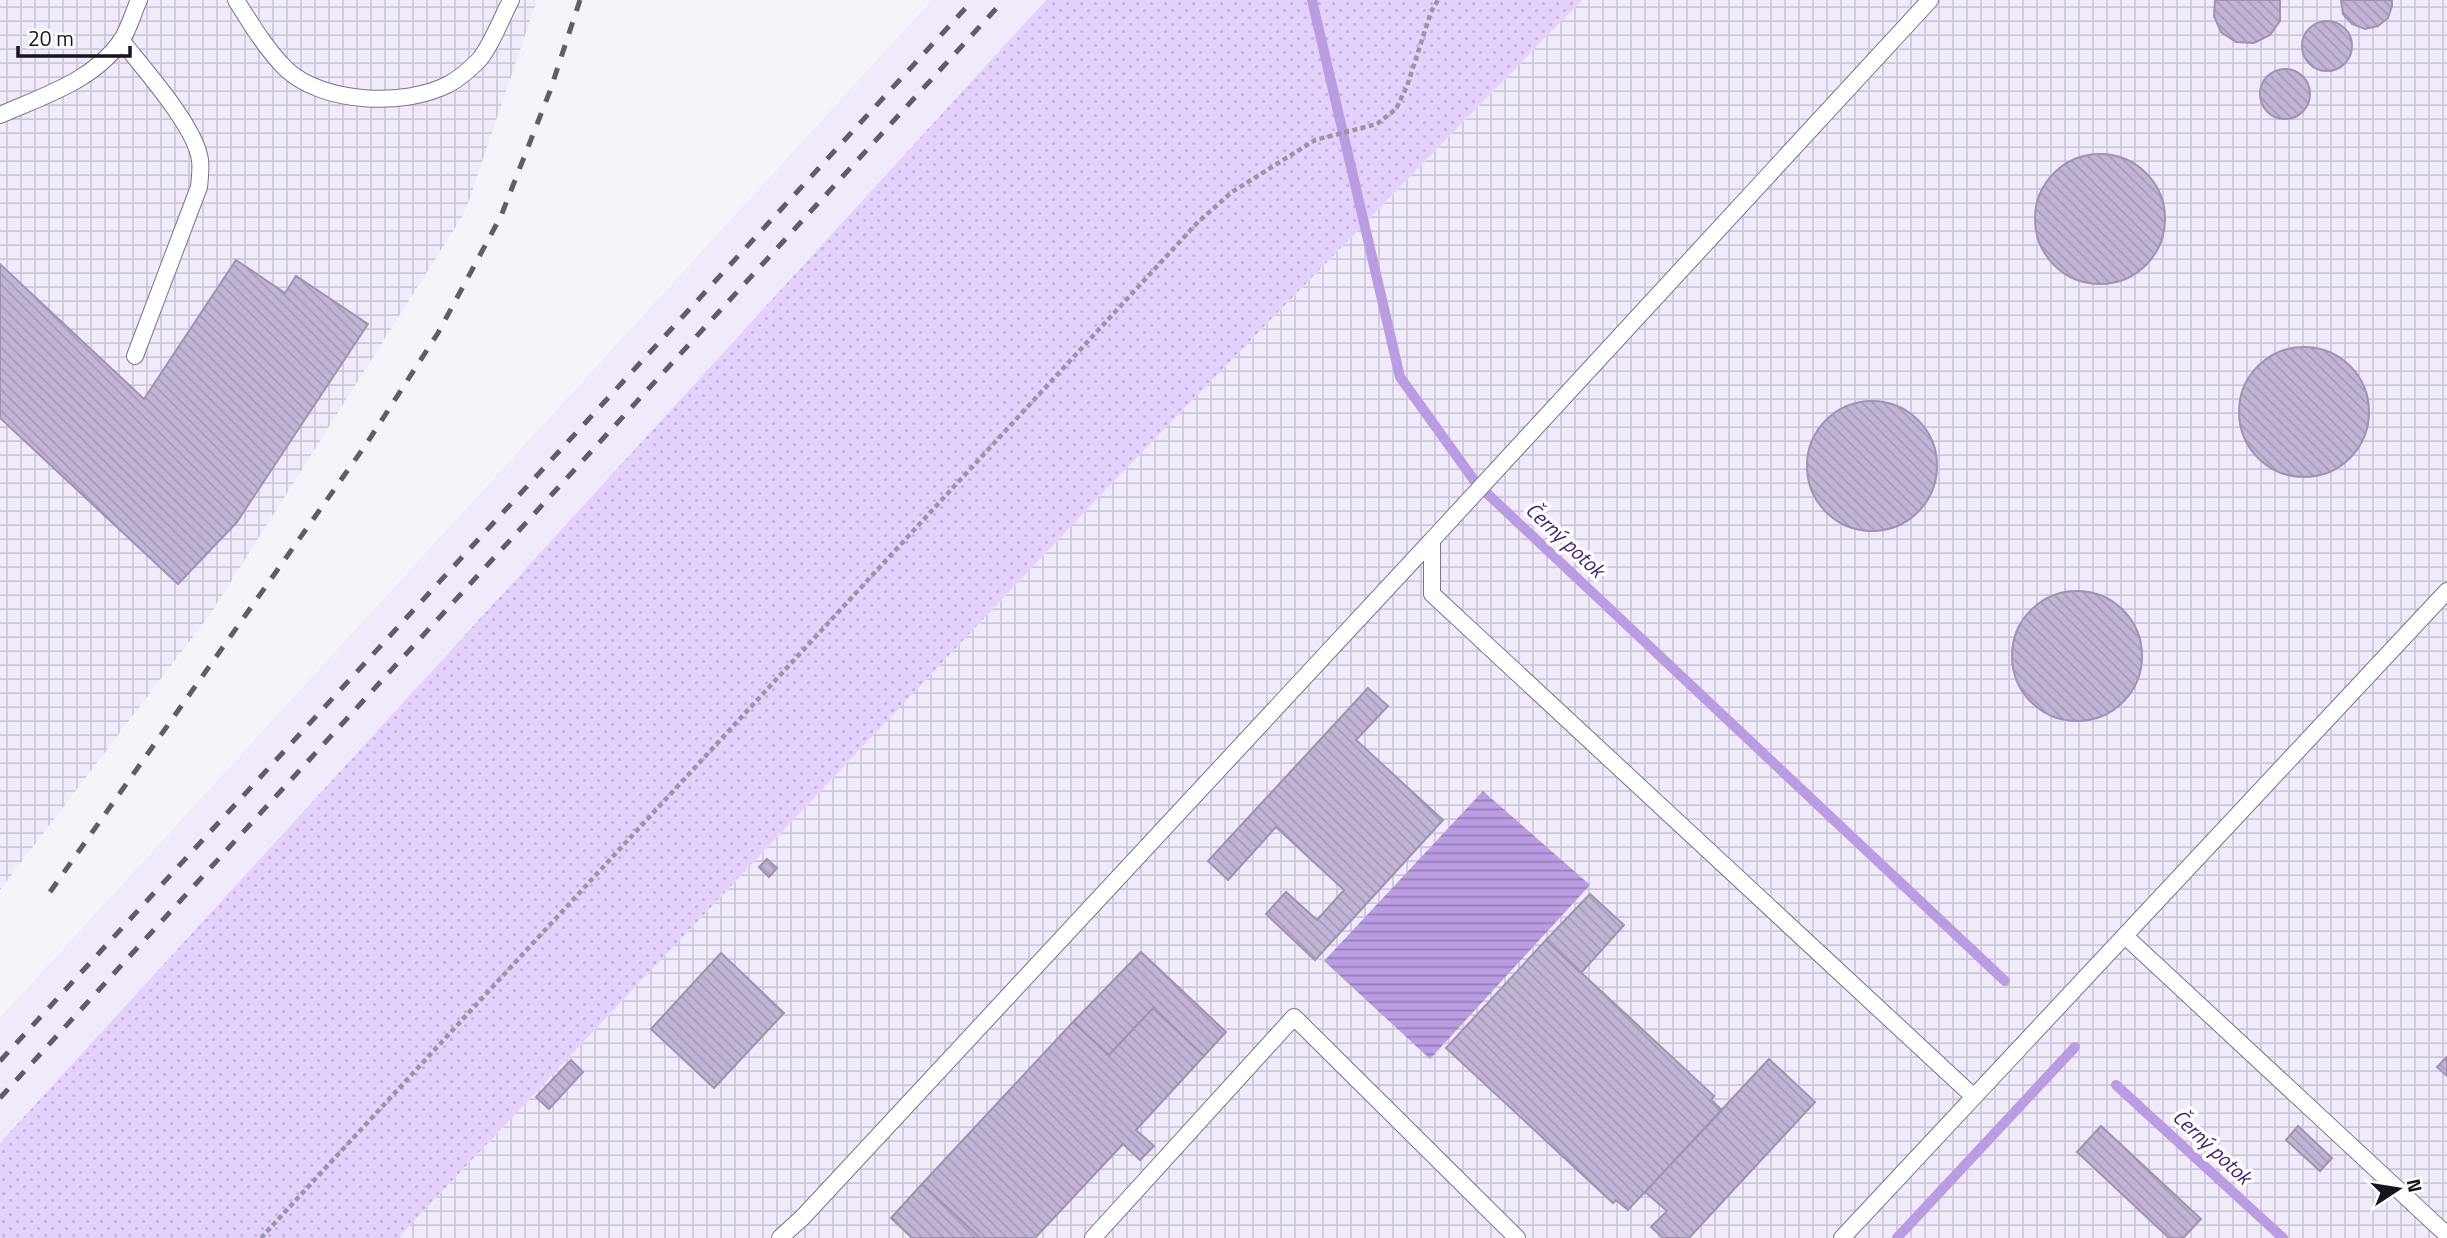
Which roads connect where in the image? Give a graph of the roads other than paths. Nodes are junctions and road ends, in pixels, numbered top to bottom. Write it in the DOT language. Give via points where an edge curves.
graph roads {
  1 [pos="139,0"];
  2 [pos="236,0"];
  3 [pos="511,0"];
  4 [pos="1930,0"];
  5 [pos="121,40"];
  6 [pos="0,116"];
  7 [pos="135,356"];
  8 [pos="1432,540"];
  9 [pos="2447,591"];
  10 [pos="2125,936"];
  11 [pos="1974,1097"];
  12 [pos="2447,1235"];
  13 [pos="780,1238"];
  14 [pos="1093,1238"];
  15 [pos="1517,1238"];
  16 [pos="1842,1238"];
  1 -- 5 [label="lane"];
  2 -- 3 [label="lane" via="288,70 318,89 366,99 410,97 449,84 480,60"];
  4 -- 8 [label="lane"];
  5 -- 6 [label="lane" via="76,82"];
  5 -- 7 [label="lane" via="185,124 201,160 199,187"];
  8 -- 11 [label="lane" via="1432,594"];
  8 -- 13 [label="lane"];
  9 -- 10 [label="lane"];
  10 -- 11 [label="lane"];
  10 -- 12 [label="lane"];
  11 -- 16 [label="lane"];
  14 -- 15 [label="lane" via="1294,1017"];
}
